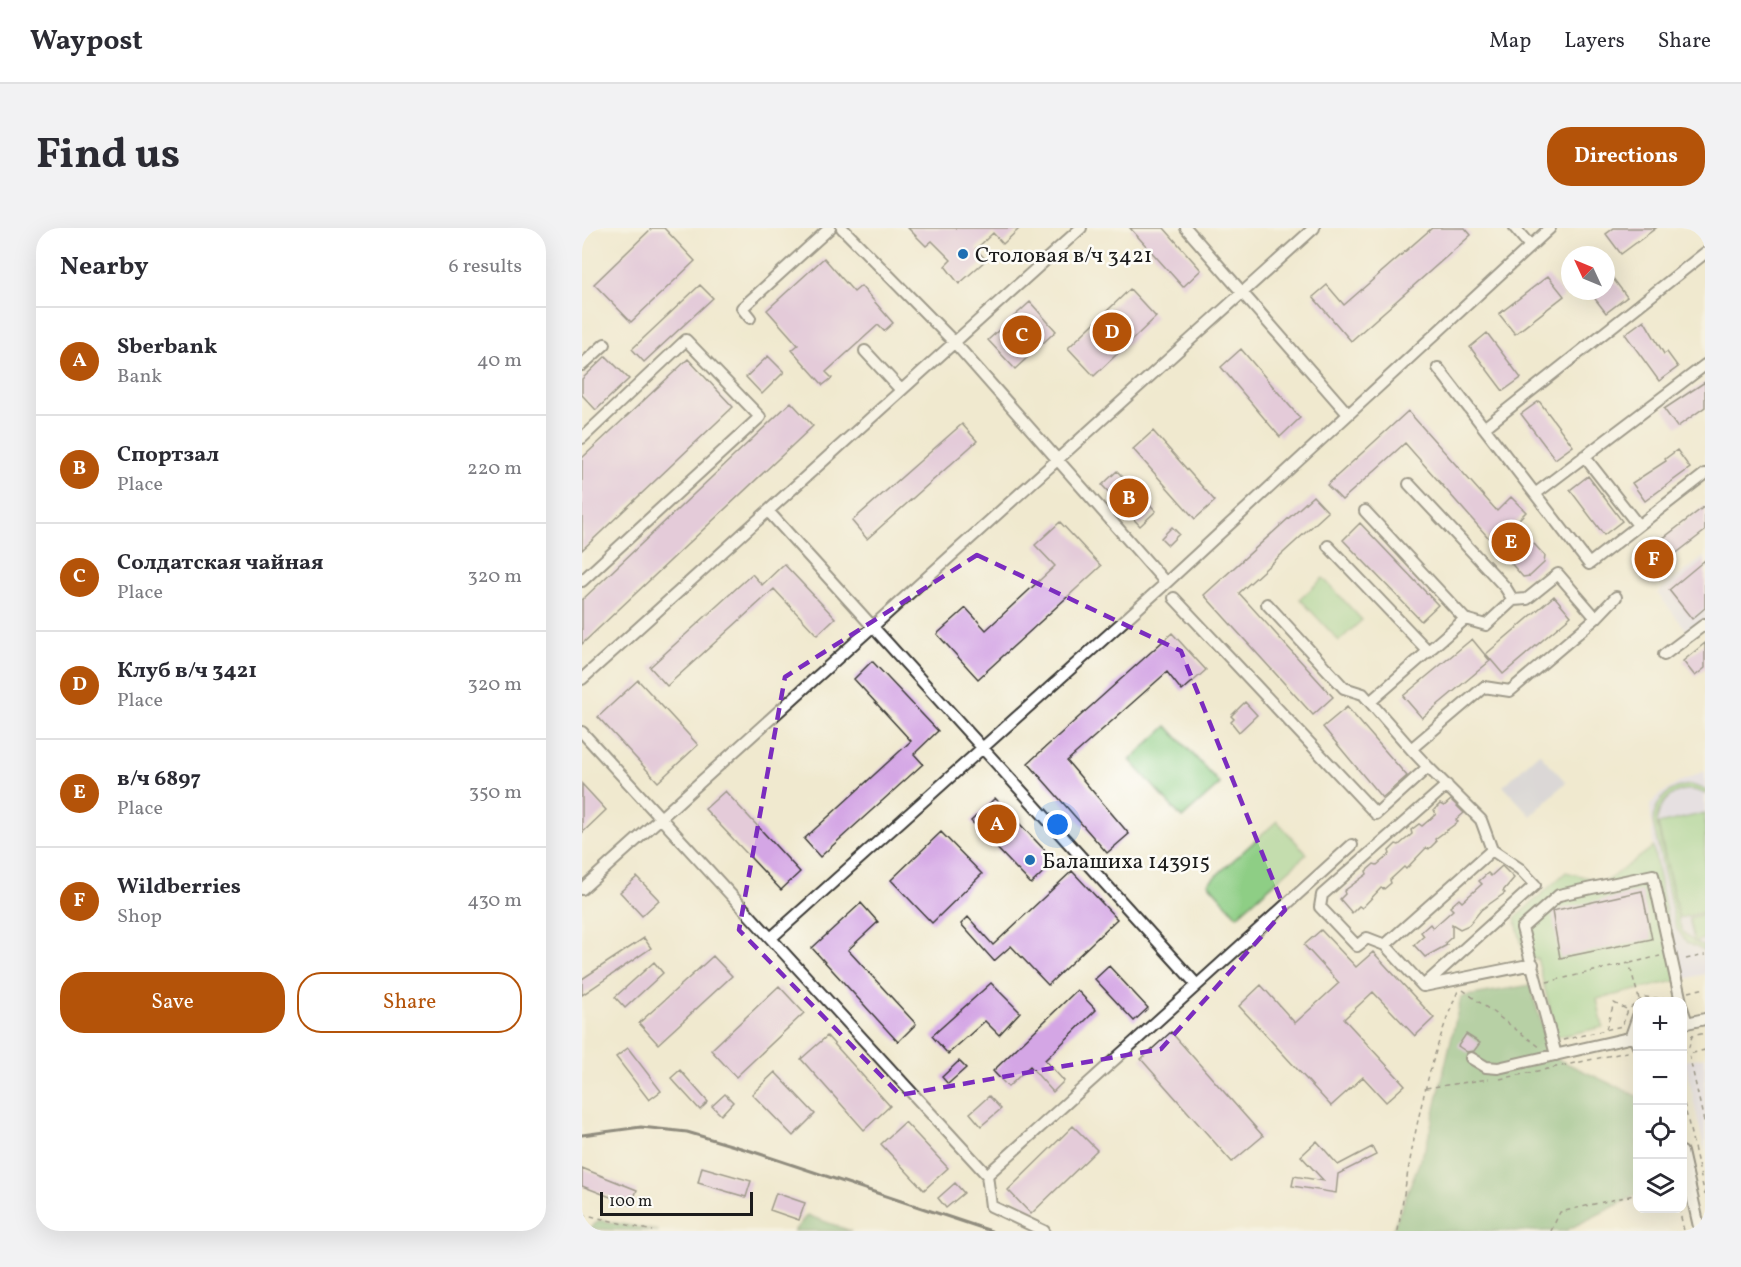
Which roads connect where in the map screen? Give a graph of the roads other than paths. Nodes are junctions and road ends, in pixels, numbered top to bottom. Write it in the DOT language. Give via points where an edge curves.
graph roads {
  1 [pos="830,228"];
  2 [pos="842,228"];
  3 [pos="1081,228"];
  4 [pos="1186,228"];
  5 [pos="1314,228"];
  6 [pos="1515,228"];
  7 [pos="1550,228"];
  8 [pos="1530,246"];
  9 [pos="1705,253"];
  10 [pos="1243,292"];
  11 [pos="750,318"];
  12 [pos="954,342"];
  13 [pos="605,344"];
  14 [pos="865,351"];
  15 [pos="582,365"];
  16 [pos="1705,365"];
  17 [pos="1438,368"];
  18 [pos="901,390"];
  19 [pos="1348,414"];
  20 [pos="1484,428"];
  21 [pos="584,431"];
  22 [pos="1584,456"];
  23 [pos="1057,460"];
  24 [pos="1705,474"];
  25 [pos="1409,484"];
  26 [pos="1535,494"];
  27 [pos="768,511"];
  28 [pos="1365,511"];
  29 [pos="1638,525"];
  30 [pos="1328,546"];
  31 [pos="582,581"];
  32 [pos="1166,583"];
  33 [pos="1616,597"];
  34 [pos="1174,598"];
  35 [pos="1514,600"];
  36 [pos="1267,604"];
  37 [pos="1596,618"];
  38 [pos="1465,619"];
  39 [pos="1705,624"];
  40 [pos="872,627"];
  41 [pos="1429,652"];
  42 [pos="1664,656"];
  43 [pos="582,679"];
  44 [pos="1370,702"];
  45 [pos="582,732"];
  46 [pos="984,749"];
  47 [pos="1411,749"];
  48 [pos="1428,767"];
  49 [pos="1447,785"];
  50 [pos="662,818"];
  51 [pos="1352,845"];
  52 [pos="1492,850"];
  53 [pos="582,889"];
  54 [pos="771,938"];
  55 [pos="1385,945"];
  56 [pos="1533,964"];
  57 [pos="1197,986"];
  58 [pos="1423,986"];
  59 [pos="1679,997"];
  60 [pos="1705,1019"];
  61 [pos="1687,1024"];
  62 [pos="1633,1042"];
  63 [pos="1554,1055"];
  64 [pos="1471,1058"];
  65 [pos="1685,1159"];
  66 [pos="987,1176"];
  67 [pos="1044,1231"];
  68 [pos="1700,1231"];
  1 -- 11 [label="street" via="742,308"];
  2 -- 12 [label="street"];
  3 -- 12 [label="street"];
  4 -- 10 [label="street"];
  5 -- 10 [label="street"];
  6 -- 8 [label="street"];
  7 -- 8 [label="street"];
  8 -- 19 [label="street"];
  9 -- 20 [label="street"];
  10 -- 19 [label="street"];
  10 -- 23 [label="street"];
  12 -- 18 [label="street"];
  12 -- 23 [label="street"];
  13 -- 15 [label="street"];
  14 -- 18 [label="street"];
  16 -- 22 [label="street"];
  17 -- 20 [label="street"];
  18 -- 27 [label="street"];
  19 -- 32 [label="street"];
  20 -- 26 [label="street"];
  21 -- 31 [label="street" via="686,340 760,417"];
  22 -- 26 [label="street"];
  22 -- 29 [label="street"];
  23 -- 32 [label="street"];
  23 -- 40 [label="street"];
  24 -- 29 [label="street"];
  25 -- 35 [label="street"];
  26 -- 29 [label="street" via="1589,564"];
  27 -- 40 [label="street"];
  27 -- 43 [label="street"];
  28 -- 38 [label="street"];
  30 -- 41 [label="street"];
  32 -- 46 [label="street"];
  33 -- 37 [label="street"];
  34 -- 48 [label="street" via="1376,814"];
  35 -- 37 [label="street" via="1527,599 1558,574"];
  35 -- 38 [label="street" via="1486,625"];
  36 -- 44 [label="street" via="1344,688 1363,694"];
  37 -- 47 [label="street" via="1510,691 1484,687"];
  38 -- 41 [label="street"];
  39 -- 42 [label="street"];
  40 -- 46 [label="street"];
  40 -- 50 [label="street"];
  41 -- 44 [label="street"];
  44 -- 47 [label="street"];
  45 -- 50 [label="street"];
  46 -- 54 [label="street"];
  46 -- 57 [label="street"];
  47 -- 48 [label="street"];
  48 -- 49 [label="street"];
  49 -- 52 [label="street" via="1481,820"];
  49 -- 55 [label="street" via="1322,895 1320,907 1357,946 1367,938"];
  50 -- 53 [label="street"];
  50 -- 54 [label="street"];
  51 -- 57 [label="street"];
  52 -- 55 [label="street"];
  52 -- 58 [label="street" via="1535,885"];
  54 -- 66 [label="street"];
  55 -- 58 [label="street"];
  56 -- 58 [label="street"];
  56 -- 59 [label="street" via="1522,928 1559,895 1653,875"];
  56 -- 63 [label="street" via="1552,1028"];
  57 -- 66 [label="street"];
  60 -- 61 [label="street"];
  62 -- 63 [label="street"];
  63 -- 64 [label="street" via="1498,1068 1486,1067"];
  65 -- 68 [label="street"];
  66 -- 67 [label="street" via="991,1206"];
}
